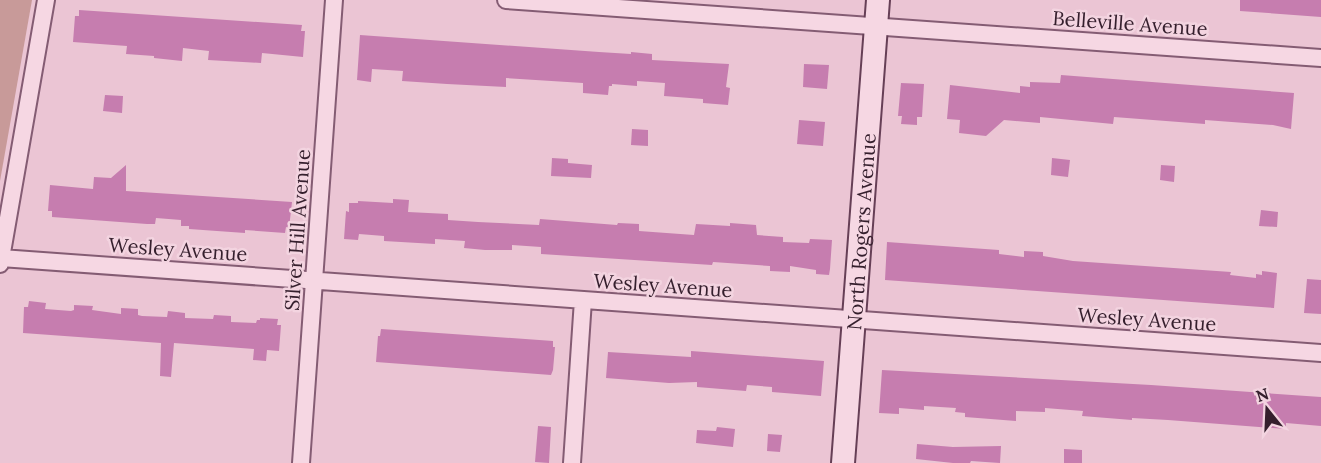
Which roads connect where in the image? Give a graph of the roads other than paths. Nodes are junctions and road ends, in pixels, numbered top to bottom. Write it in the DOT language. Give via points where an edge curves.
graph roads {
  1 [pos="46,0"];
  2 [pos="334,0"];
  3 [pos="506,0"];
  4 [pos="878,0"];
  5 [pos="877,26"];
  6 [pos="1321,58"];
  7 [pos="1,261"];
  8 [pos="314,280"];
  9 [pos="583,300"];
  10 [pos="853,319"];
  11 [pos="1321,353"];
  12 [pos="301,463"];
  13 [pos="572,463"];
  14 [pos="843,463"];
  1 -- 7 [label="street"];
  2 -- 8 [label="street, Silver Hill Avenue"];
  3 -- 5 [label="street, Belleville Avenue"];
  4 -- 5 [label="street, North Rogers Avenue"];
  5 -- 6 [label="street, Belleville Avenue"];
  5 -- 10 [label="street, North Rogers Avenue"];
  7 -- 8 [label="street, Wesley Avenue"];
  8 -- 9 [label="street, Wesley Avenue"];
  8 -- 12 [label="street, Silver Hill Avenue"];
  9 -- 10 [label="street, Wesley Avenue"];
  9 -- 13 [label="street"];
  10 -- 11 [label="street, Wesley Avenue"];
  10 -- 14 [label="street, North Rogers Avenue"];
}
